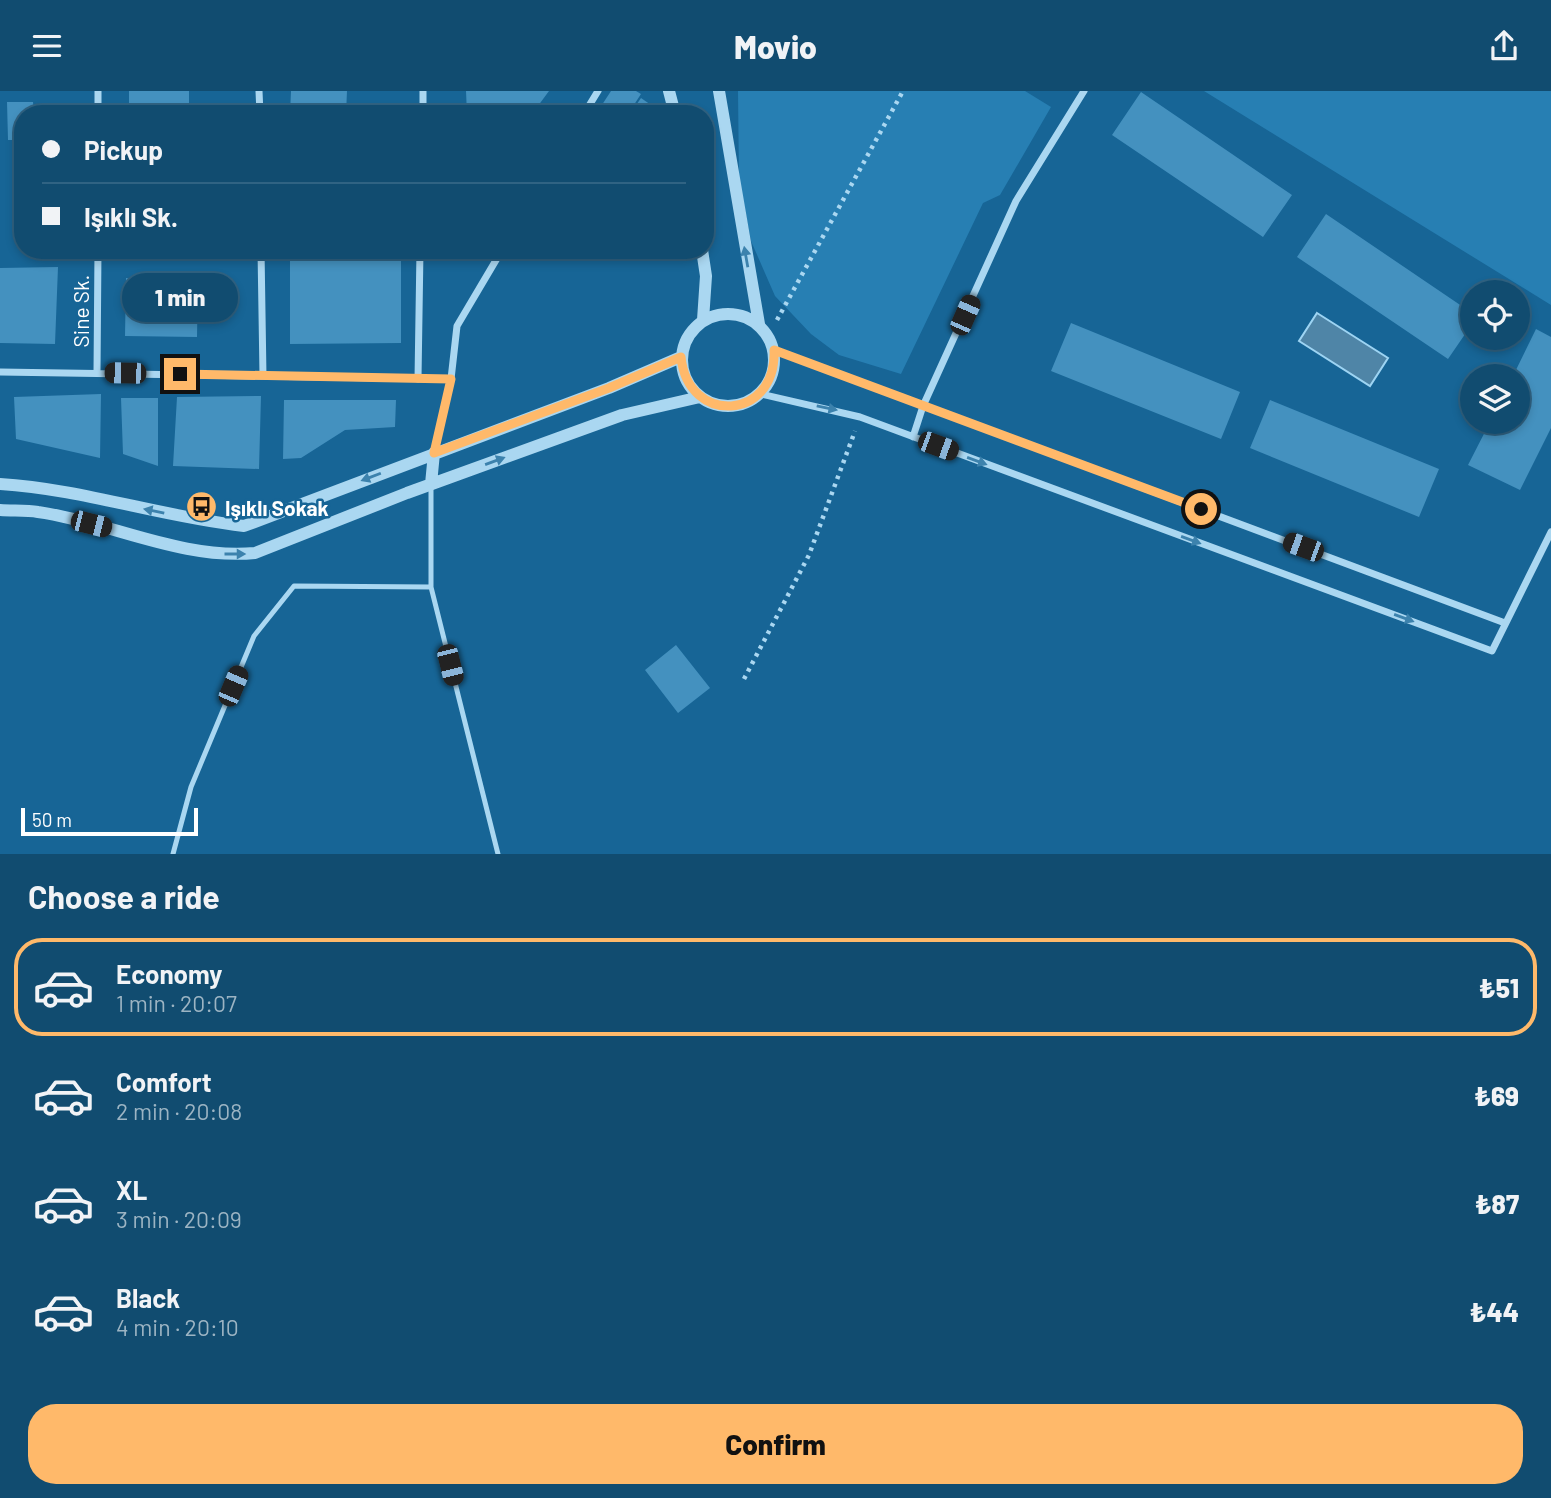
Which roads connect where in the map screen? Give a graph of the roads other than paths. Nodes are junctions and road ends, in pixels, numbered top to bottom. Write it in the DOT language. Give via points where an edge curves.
graph roads {
  1 [pos="719,91"];
  2 [pos="1084,91"];
  3 [pos="98,259"];
  4 [pos="261,259"];
  5 [pos="420,259"];
  6 [pos="497,259"];
  7 [pos="703,259"];
  8 [pos="703,320"];
  9 [pos="759,324"];
  10 [pos="774,350"];
  11 [pos="681,357"];
  12 [pos="97,372"];
  13 [pos="0,373"];
  14 [pos="263,376"];
  15 [pos="418,379"];
  16 [pos="451,379"];
  17 [pos="761,394"];
  18 [pos="700,397"];
  19 [pos="923,405"];
  20 [pos="913,437"];
  21 [pos="434,453"];
  22 [pos="0,484"];
  23 [pos="431,485"];
  24 [pos="0,510"];
  25 [pos="1551,532"];
  26 [pos="431,587"];
  27 [pos="1505,623"];
  28 [pos="173,854"];
  29 [pos="498,854"];
  9 -- 1 [label="street, one-way"];
  2 -- 19 [label="street" via="1016,201"];
  3 -- 12 [label="street, Sine Sk."];
  4 -- 14 [label="street"];
  5 -- 15 [label="street"];
  6 -- 16 [label="street" via="457,326"];
  7 -- 8 [label="street"];
  8 -- 9 [label="street" via="732,313"];
  8 -- 11 [label="street" via="692,330"];
  9 -- 10 [label="street"];
  10 -- 17 [label="street" via="775,366"];
  10 -- 19 [label="street"];
  11 -- 18 [label="street" via="683,372"];
  11 -- 21 [label="street"];
  12 -- 13 [label="street"];
  12 -- 14 [label="street"];
  14 -- 15 [label="street"];
  15 -- 16 [label="street"];
  16 -- 21 [label="street"];
  17 -- 18 [label="street" via="725,406"];
  17 -- 20 [label="street, one-way" via="860,417"];
  23 -- 18 [label="street, one-way" via="622,415"];
  19 -- 20 [label="street"];
  19 -- 27 [label="street"];
  20 -- 27 [label="street, one-way" via="1492,651"];
  21 -- 22 [label="street, one-way" via="244,526 40,486"];
  21 -- 23 [label="street"];
  24 -- 23 [label="street, one-way" via="38,512 232,555 255,553"];
  23 -- 26 [label="lane"];
  25 -- 27 [label="street"];
  26 -- 28 [label="lane" via="294,586 254,636 191,787"];
  26 -- 29 [label="lane"];
}
